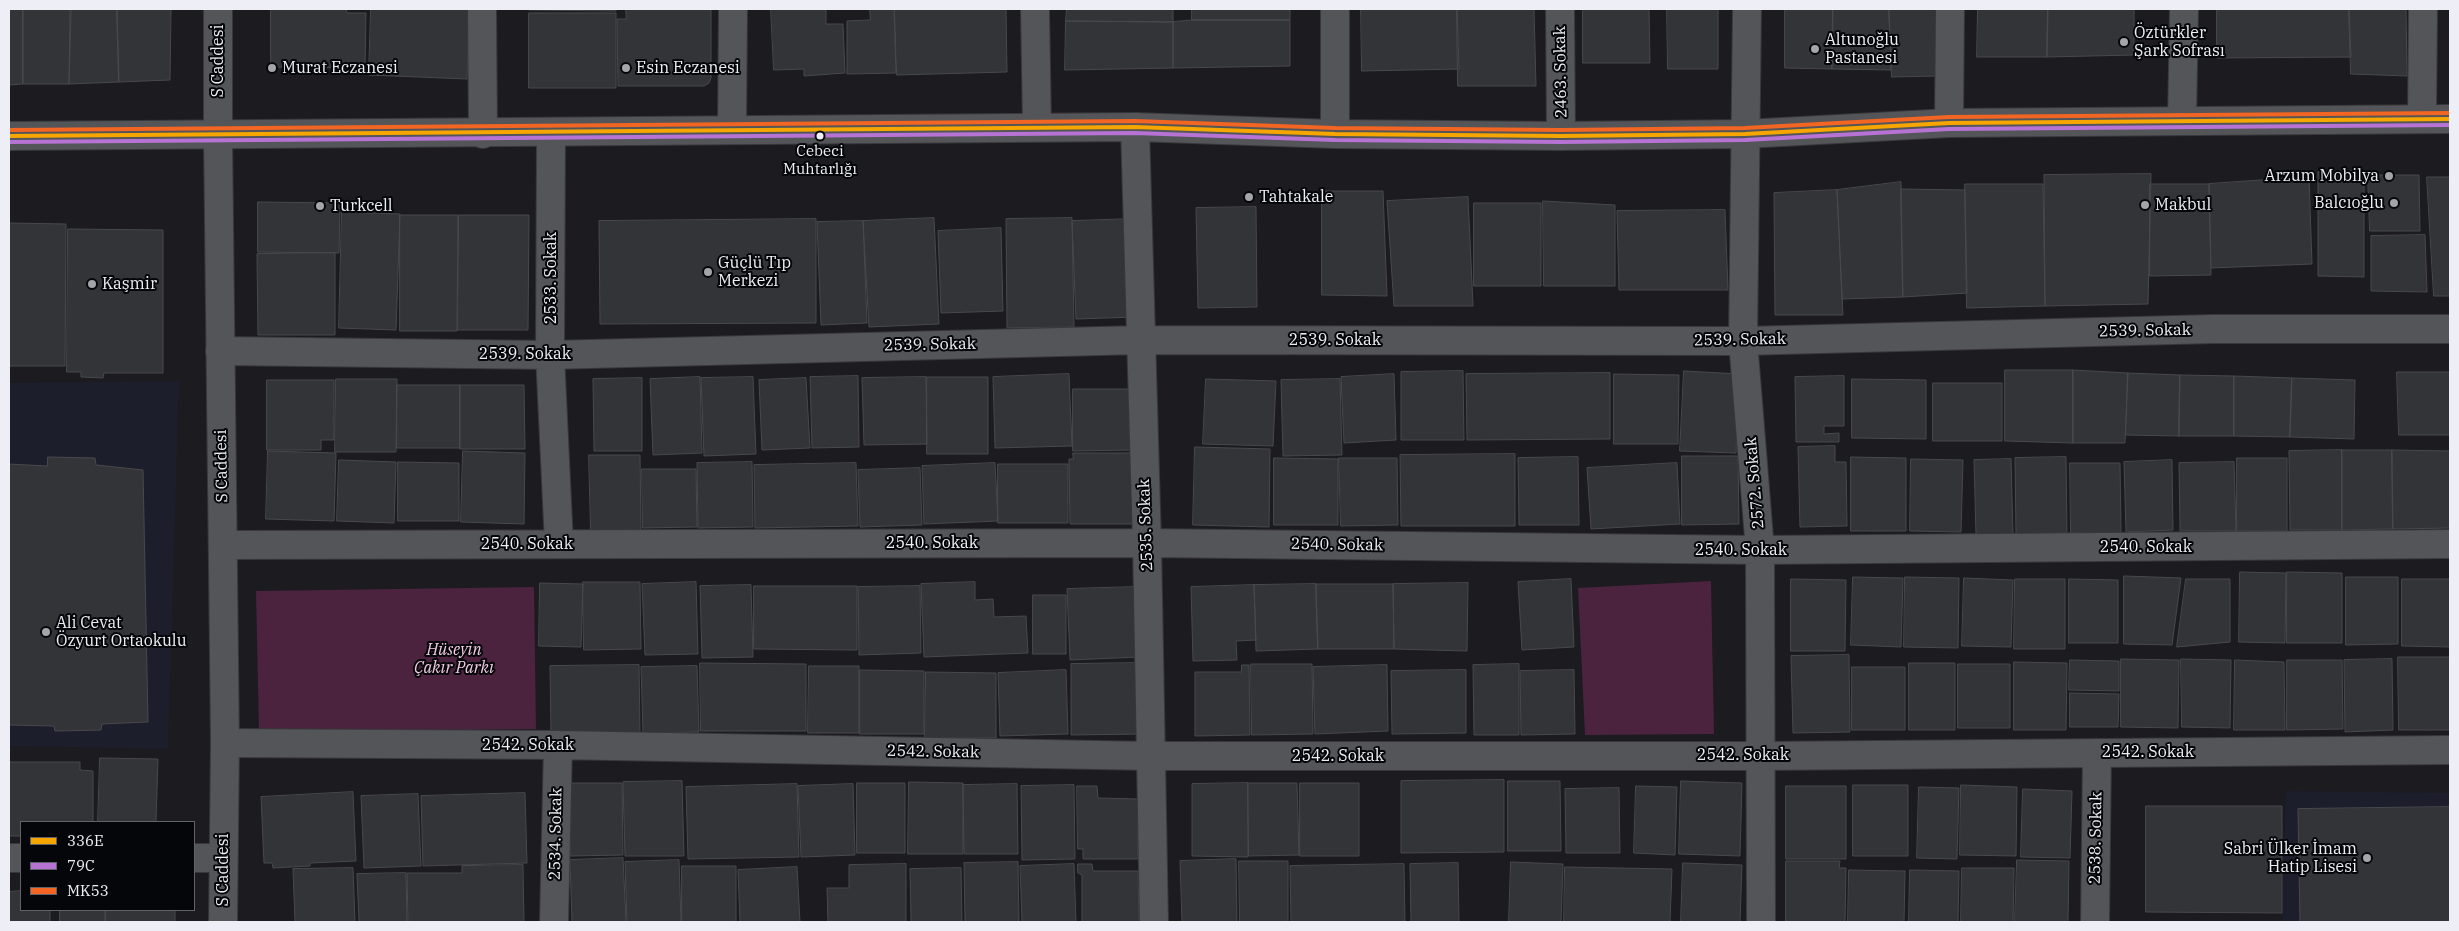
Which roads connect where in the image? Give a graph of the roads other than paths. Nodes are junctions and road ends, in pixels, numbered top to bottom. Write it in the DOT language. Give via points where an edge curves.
graph roads {
  1 [pos="218,9"];
  2 [pos="482,9"];
  3 [pos="733,9"];
  4 [pos="1034,9"];
  5 [pos="1335,9"];
  6 [pos="1560,9"];
  7 [pos="1747,9"];
  8 [pos="1950,9"];
  9 [pos="2184,9"];
  10 [pos="2423,9"];
  11 [pos="2422,119"];
  12 [pos="2450,119"];
  13 [pos="2182,121"];
  14 [pos="1949,123"];
  15 [pos="1037,127"];
  16 [pos="1135,127"];
  17 [pos="732,130"];
  18 [pos="552,132"];
  19 [pos="483,134"];
  20 [pos="1335,134"];
  21 [pos="1745,134"];
  22 [pos="9,136"];
  23 [pos="218,136"];
  24 [pos="1562,136"];
  25 [pos="2450,330"];
  26 [pos="1140,340"];
  27 [pos="1743,341"];
  28 [pos="220,351"];
  29 [pos="550,355"];
  30 [pos="1147,543"];
  31 [pos="559,544"];
  32 [pos="2450,544"];
  33 [pos="223,545"];
  34 [pos="1760,550"];
  35 [pos="225,743"];
  36 [pos="558,745"];
  37 [pos="2450,750"];
  38 [pos="2097,753"];
  39 [pos="1151,756"];
  40 [pos="1761,756"];
  41 [pos="195,858"];
  42 [pos="223,858"];
  43 [pos="223,922"];
  44 [pos="554,922"];
  45 [pos="1154,922"];
  46 [pos="1761,922"];
  47 [pos="2095,922"];
  1 -- 23 [label="street, S Caddesi"];
  2 -- 19 [label="street"];
  3 -- 17 [label="street"];
  4 -- 15 [label="street"];
  5 -- 20 [label="street"];
  6 -- 24 [label="street, 2463. Sokak"];
  7 -- 21 [label="street, 2572. Sokak"];
  8 -- 14 [label="street"];
  9 -- 13 [label="street"];
  10 -- 11 [label="street"];
  11 -- 12 [label="street"];
  11 -- 13 [label="street"];
  13 -- 14 [label="street"];
  14 -- 21 [label="street"];
  15 -- 16 [label="street"];
  15 -- 17 [label="street"];
  16 -- 20 [label="street"];
  16 -- 26 [label="street, 2535. Sokak"];
  17 -- 18 [label="street"];
  18 -- 19 [label="street"];
  18 -- 29 [label="street, 2533. Sokak"];
  19 -- 23 [label="street"];
  20 -- 24 [label="street"];
  21 -- 24 [label="street"];
  21 -- 27 [label="street, 2572. Sokak"];
  22 -- 23 [label="street"];
  23 -- 28 [label="street, S Caddesi"];
  25 -- 27 [label="street, 2539. Sokak" via="2213,329"];
  26 -- 27 [label="street, 2539. Sokak"];
  26 -- 29 [label="street, 2539. Sokak"];
  26 -- 30 [label="street, 2535. Sokak"];
  27 -- 34 [label="street, 2572. Sokak"];
  28 -- 29 [label="street, 2539. Sokak"];
  28 -- 33 [label="street, S Caddesi"];
  29 -- 31 [label="street, 2533. Sokak"];
  30 -- 31 [label="street, 2540. Sokak"];
  30 -- 34 [label="street, 2540. Sokak"];
  30 -- 39 [label="street, 2535. Sokak"];
  31 -- 33 [label="street, 2540. Sokak"];
  32 -- 34 [label="street, 2540. Sokak"];
  33 -- 35 [label="street, S Caddesi"];
  34 -- 40 [label="street, 2572. Sokak"];
  35 -- 36 [label="street, 2542. Sokak"];
  35 -- 42 [label="street, S Caddesi"];
  36 -- 39 [label="street, 2542. Sokak"];
  36 -- 44 [label="street, 2534. Sokak"];
  37 -- 38 [label="street, 2542. Sokak"];
  38 -- 40 [label="street, 2542. Sokak"];
  38 -- 47 [label="street, 2538. Sokak"];
  39 -- 40 [label="street, 2542. Sokak"];
  39 -- 45 [label="street, 2535. Sokak"];
  40 -- 46 [label="street, 2572. Sokak"];
  41 -- 42 [label="street"];
  42 -- 43 [label="street, S Caddesi"];
}
